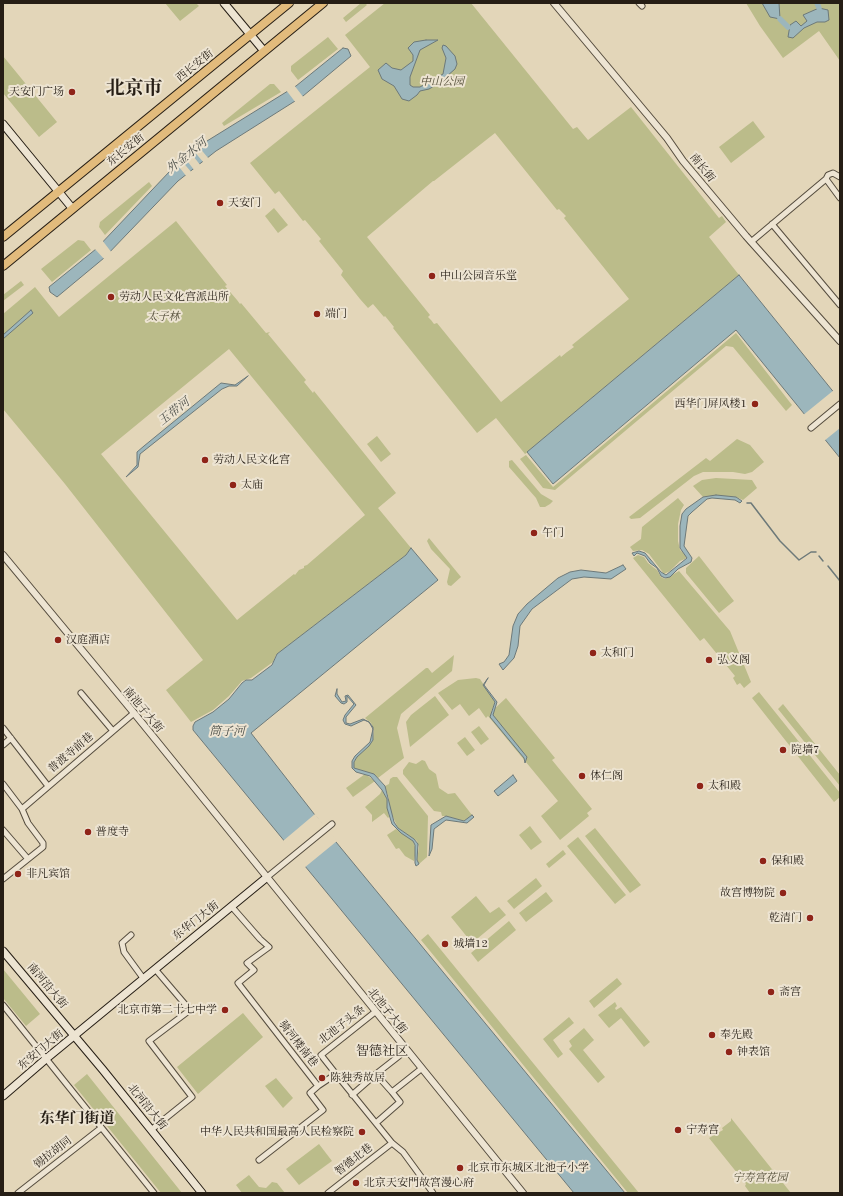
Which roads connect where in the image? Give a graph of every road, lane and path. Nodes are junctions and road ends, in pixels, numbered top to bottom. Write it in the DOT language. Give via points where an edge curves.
graph roads {
  1 [pos="224,3"];
  2 [pos="289,3"];
  3 [pos="323,3"];
  4 [pos="554,3"];
  5 [pos="250,35"];
  6 [pos="264,52"];
  7 [pos="3,124"];
  8 [pos="840,177"];
  9 [pos="826,179"];
  10 [pos="59,191"];
  11 [pos="840,198"];
  12 [pos="72,208"];
  13 [pos="772,224"];
  14 [pos="3,237"];
  15 [pos="751,242"];
  16 [pos="3,266"];
  17 [pos="840,305"];
  18 [pos="840,341"];
  19 [pos="840,404"];
  20 [pos="811,428"];
  21 [pos="3,555"];
  22 [pos="81,693"];
  23 [pos="134,713"];
  24 [pos="3,728"];
  25 [pos="113,731"];
  26 [pos="11,738"];
  27 [pos="3,745"];
  28 [pos="3,784"];
  29 [pos="48,786"];
  30 [pos="22,809"];
  31 [pos="332,824"];
  32 [pos="3,830"];
  33 [pos="28,860"];
  34 [pos="266,878"];
  35 [pos="3,879"];
  36 [pos="232,907"];
  37 [pos="131,935"];
  38 [pos="3,951"];
  39 [pos="155,969"];
  40 [pos="143,978"];
  41 [pos="3,1005"];
  42 [pos="375,1012"];
  43 [pos="75,1036"];
  44 [pos="399,1056"];
  45 [pos="47,1058"];
  46 [pos="421,1069"];
  47 [pos="336,1074"];
  48 [pos="376,1074"];
  49 [pos="318,1086"];
  50 [pos="392,1092"];
  51 [pos="352,1095"];
  52 [pos="3,1096"];
  53 [pos="376,1123"];
  54 [pos="101,1128"];
  55 [pos="151,1130"];
  56 [pos="392,1142"];
  57 [pos="259,1160"];
  58 [pos="18,1193"];
  59 [pos="154,1193"];
  60 [pos="202,1193"];
  61 [pos="328,1193"];
  62 [pos="433,1193"];
  63 [pos="523,1193"];
  1 -- 5 [label="main road"];
  2 -- 5 [label="highway, 西长安街"];
  3 -- 6 [label="highway"];
  4 -- 15 [label="street, 南长街"];
  5 -- 6 [label="main road"];
  5 -- 10 [label="highway, 西长安街"];
  6 -- 12 [label="highway, 东长安街"];
  7 -- 10 [label="main road"];
  8 -- 9 [label="street" via="833,173"];
  9 -- 11 [label="street"];
  9 -- 13 [label="street"];
  10 -- 12 [label="main road"];
  10 -- 14 [label="highway"];
  12 -- 16 [label="highway, 东长安街"];
  13 -- 15 [label="street"];
  13 -- 17 [label="street"];
  15 -- 18 [label="street, 南长街"];
  19 -- 20 [label="street"];
  21 -- 23 [label="street, 南池子大街"];
  22 -- 25 [label="street"];
  23 -- 25 [label="street, 普渡寺前巷"];
  23 -- 34 [label="street, 南池子大街"];
  24 -- 26 [label="street"];
  25 -- 29 [label="street, 普渡寺前巷"];
  26 -- 27 [label="street"];
  26 -- 29 [label="street"];
  28 -- 30 [label="street"];
  29 -- 30 [label="street, 普渡寺前巷"];
  30 -- 33 [label="street" via="28,823 43,843 43,847"];
  31 -- 34 [label="street, 东华门大街"];
  32 -- 33 [label="street"];
  33 -- 35 [label="street"];
  34 -- 36 [label="main road, 东华门大街"];
  34 -- 42 [label="street, 北池子大街"];
  36 -- 39 [label="main road, 东华门大街"];
  36 -- 49 [label="street, 骑河楼南巷" via="269,947 247,963 254,970 238,983"];
  37 -- 40 [label="street" via="122,943 124,952"];
  38 -- 43 [label="main road, 南河沿大街"];
  39 -- 40 [label="main road, 东华门大街"];
  39 -- 55 [label="street" via="190,1010 149,1041 192,1097"];
  40 -- 43 [label="main road, 东华门大街"];
  41 -- 45 [label="street"];
  42 -- 46 [label="street, 北池子大街"];
  42 -- 47 [label="street, 北池子头条" via="321,1055"];
  43 -- 45 [label="main road, 东安门大街"];
  43 -- 55 [label="main road, 北河沿大街"];
  44 -- 48 [label="street"];
  45 -- 52 [label="main road, 东安门大街"];
  45 -- 54 [label="street"];
  46 -- 50 [label="street"];
  46 -- 63 [label="street, 北池子大街"];
  47 -- 49 [label="street"];
  47 -- 51 [label="street"];
  48 -- 50 [label="street"];
  48 -- 51 [label="street"];
  49 -- 57 [label="street" via="310,1093 323,1110"];
  50 -- 53 [label="street" via="400,1102"];
  51 -- 53 [label="street"];
  53 -- 56 [label="street"];
  54 -- 58 [label="street, 锡拉胡同"];
  54 -- 59 [label="street"];
  55 -- 60 [label="main road, 北河沿大街"];
  56 -- 61 [label="street, 智德北巷"];
  56 -- 62 [label="street" via="407,1157"];
}
